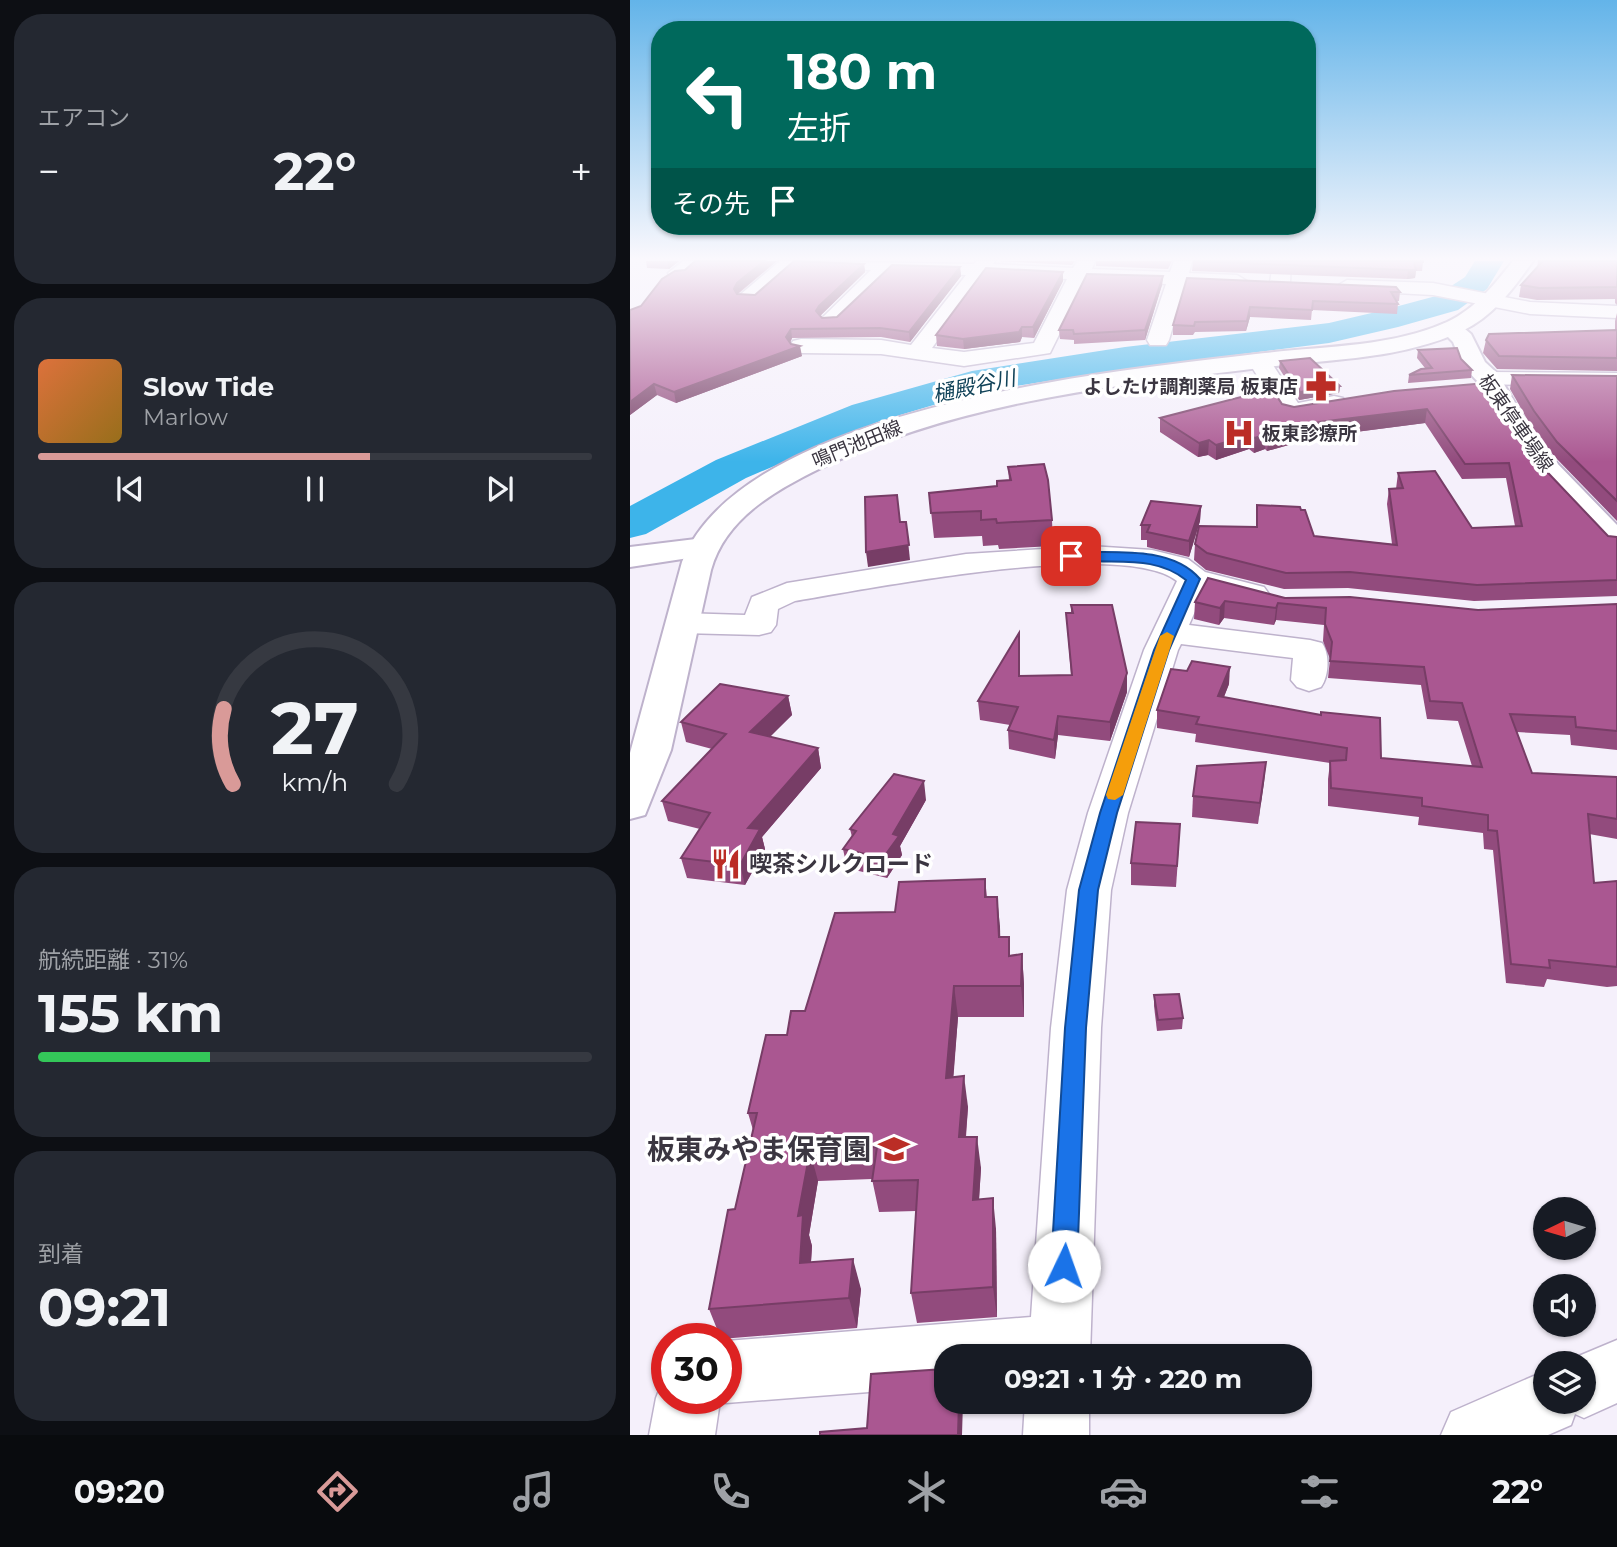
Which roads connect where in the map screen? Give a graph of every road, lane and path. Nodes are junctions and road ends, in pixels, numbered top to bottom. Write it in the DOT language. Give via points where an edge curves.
graph roads {
  1 [pos="935,328"];
  2 [pos="1052,328"];
  3 [pos="1162,328"];
  4 [pos="1451,329"];
  5 [pos="1158,340"];
  6 [pos="801,346"];
  7 [pos="917,352"];
  8 [pos="1259,361"];
  9 [pos="1617,380"];
  10 [pos="1483,384"];
  11 [pos="1355,399"];
  12 [pos="1617,543"];
  13 [pos="704,547"];
  14 [pos="630,557"];
  15 [pos="1194,579"];
  16 [pos="1284,602"];
  17 [pos="682,623"];
  18 [pos="1169,632"];
  19 [pos="1309,680"];
  20 [pos="630,804"];
  21 [pos="1060,1344"];
  22 [pos="934,1369"];
  23 [pos="742,1371"];
  24 [pos="1617,1371"];
  25 [pos="1596,1381"];
  26 [pos="1533,1409"];
  27 [pos="685,1414"];
  28 [pos="1057,1414"];
  29 [pos="682,1435"];
  30 [pos="1056,1435"];
  31 [pos="1474,1435"];
  1 -- 7 [label="street"];
  2 -- 7 [label="street" via="1042,348 964,359"];
  3 -- 5 [label="street"];
  4 -- 8 [label="main road, 鳴門池田線" via="1357,349"];
  4 -- 10 [label="main road, 板東停車場線" via="1463,339"];
  6 -- 7 [label="street"];
  8 -- 11 [label="street" via="1292,412"];
  8 -- 13 [label="main road, 鳴門池田線" via="1012,396 866,437 761,488 729,515"];
  9 -- 10 [label="street"];
  10 -- 12 [label="main road, 板東停車場線" via="1542,464"];
  13 -- 14 [label="main road"];
  13 -- 17 [label="main road, 鳴門池田線"];
  15 -- 16 [label="street"];
  15 -- 17 [label="street" via="1177,566 1152,559 1032,557 966,563 787,593 763,604 759,625"];
  15 -- 18 [label="street"];
  17 -- 20 [label="main road, 鳴門池田線" via="650,751"];
  18 -- 19 [label="street" via="1310,650"];
  18 -- 21 [label="street" via="1108,813 1089,890 1076,1028"];
  22 -- 23 [label="street"];
  24 -- 25 [label="street"];
  26 -- 31 [label="street"];
  27 -- 29 [label="street"];
  28 -- 30 [label="street"];
}
